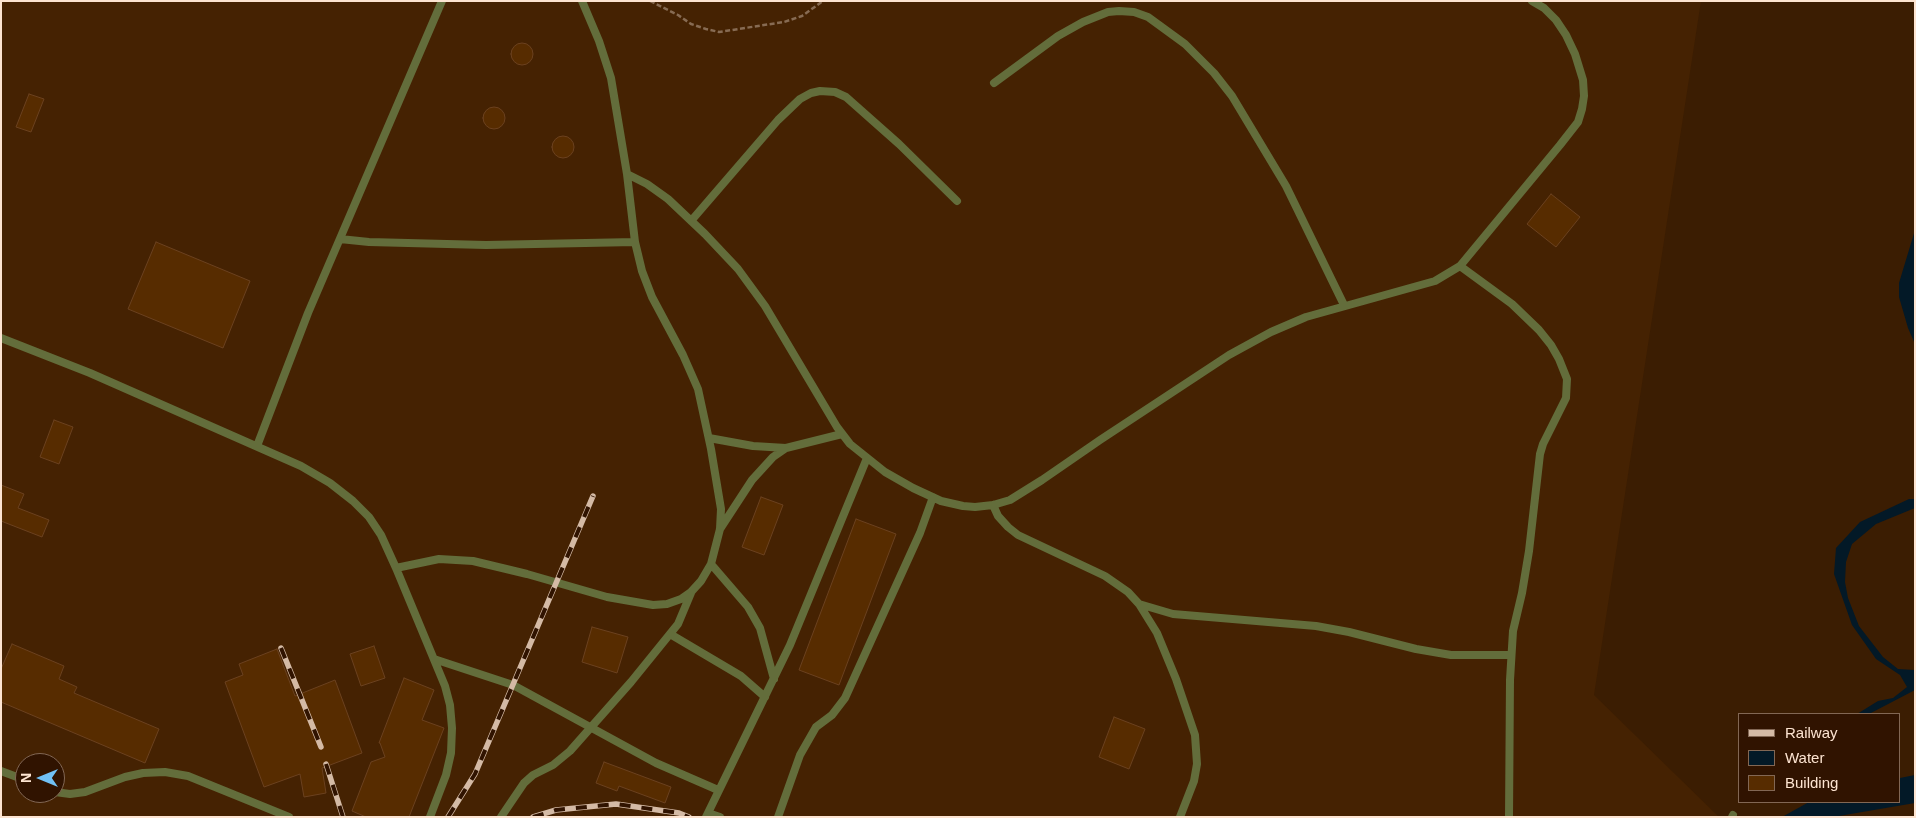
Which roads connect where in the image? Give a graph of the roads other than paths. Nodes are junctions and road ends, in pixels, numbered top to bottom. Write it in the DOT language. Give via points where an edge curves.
graph roads {
  1 [pos="442,1"];
  2 [pos="582,1"];
  3 [pos="1532,1"];
  4 [pos="994,83"];
  5 [pos="627,174"];
  6 [pos="957,201"];
  7 [pos="691,221"];
  8 [pos="340,239"];
  9 [pos="635,242"];
  10 [pos="1460,266"];
  11 [pos="1344,305"];
  12 [pos="1,338"];
  13 [pos="842,434"];
  14 [pos="709,438"];
  15 [pos="257,446"];
  16 [pos="786,448"];
  17 [pos="867,458"];
  18 [pos="933,497"];
  19 [pos="993,505"];
  20 [pos="720,529"];
  21 [pos="711,564"];
  22 [pos="396,568"];
  23 [pos="691,592"];
  24 [pos="1139,604"];
  25 [pos="670,634"];
  26 [pos="1510,655"];
  27 [pos="434,659"];
  28 [pos="774,679"];
  29 [pos="765,697"];
  30 [pos="589,727"];
  31 [pos="1,771"];
  32 [pos="15,776"];
  33 [pos="718,790"];
  34 [pos="65,793"];
  35 [pos="707,815"];
  36 [pos="289,817"];
  37 [pos="430,817"];
  38 [pos="501,817"];
  39 [pos="720,817"];
  40 [pos="778,817"];
  41 [pos="1180,817"];
  42 [pos="1509,817"];
  1 -- 8 [label="lane"];
  2 -- 5 [label="lane" via="611,78"];
  3 -- 10 [label="lane" via="1544,8 1566,34 1583,80 1582,109 1578,122"];
  4 -- 11 [label="lane" via="1058,36 1083,22 1120,10 1148,17 1185,44 1232,96 1286,186"];
  5 -- 7 [label="lane" via="661,194"];
  5 -- 9 [label="lane"];
  6 -- 7 [label="lane" via="846,97 820,91 800,99 778,120"];
  7 -- 13 [label="lane" via="738,269 765,306"];
  8 -- 9 [label="lane" via="486,245"];
  8 -- 15 [label="lane"];
  9 -- 14 [label="lane" via="652,297 698,389"];
  10 -- 11 [label="lane" via="1435,281"];
  10 -- 26 [label="lane" via="1512,304 1539,330 1555,352 1567,379 1566,398 1540,454 1529,551"];
  11 -- 19 [label="lane" via="1306,316 1230,355 1042,480 1010,500"];
  12 -- 15 [label="lane"];
  13 -- 16 [label="lane"];
  13 -- 17 [label="lane"];
  14 -- 16 [label="lane"];
  14 -- 20 [label="lane" via="721,509"];
  15 -- 22 [label="lane" via="301,466 353,501 381,535"];
  16 -- 20 [label="lane" via="752,480"];
  17 -- 18 [label="lane" via="885,472"];
  17 -- 28 [label="lane"];
  18 -- 19 [label="lane" via="963,506"];
  18 -- 40 [label="lane" via="920,533 844,698 832,715 816,728 800,755"];
  19 -- 24 [label="lane" via="998,516 1018,535 1105,576"];
  20 -- 21 [label="lane"];
  21 -- 23 [label="lane"];
  21 -- 28 [label="lane" via="748,608 760,628"];
  22 -- 23 [label="lane" via="440,559 472,561 607,597 653,605 667,604"];
  22 -- 27 [label="lane"];
  23 -- 25 [label="lane" via="678,624"];
  24 -- 26 [label="lane" via="1173,614 1316,626 1450,655"];
  24 -- 41 [label="lane" via="1157,633 1176,679 1197,746 1194,782"];
  25 -- 29 [label="lane" via="741,676"];
  25 -- 30 [label="lane"];
  26 -- 42 [label="lane"];
  27 -- 30 [label="lane" via="513,685"];
  27 -- 37 [label="lane" via="450,704 452,728 446,775"];
  28 -- 29 [label="lane"];
  29 -- 33 [label="lane"];
  30 -- 33 [label="lane" via="656,763"];
  30 -- 38 [label="lane" via="570,751 524,783"];
  31 -- 32 [label="lane"];
  33 -- 35 [label="lane"];
  34 -- 36 [label="lane" via="85,792 143,772 165,772 188,776"];
  35 -- 39 [label="lane"];
}
